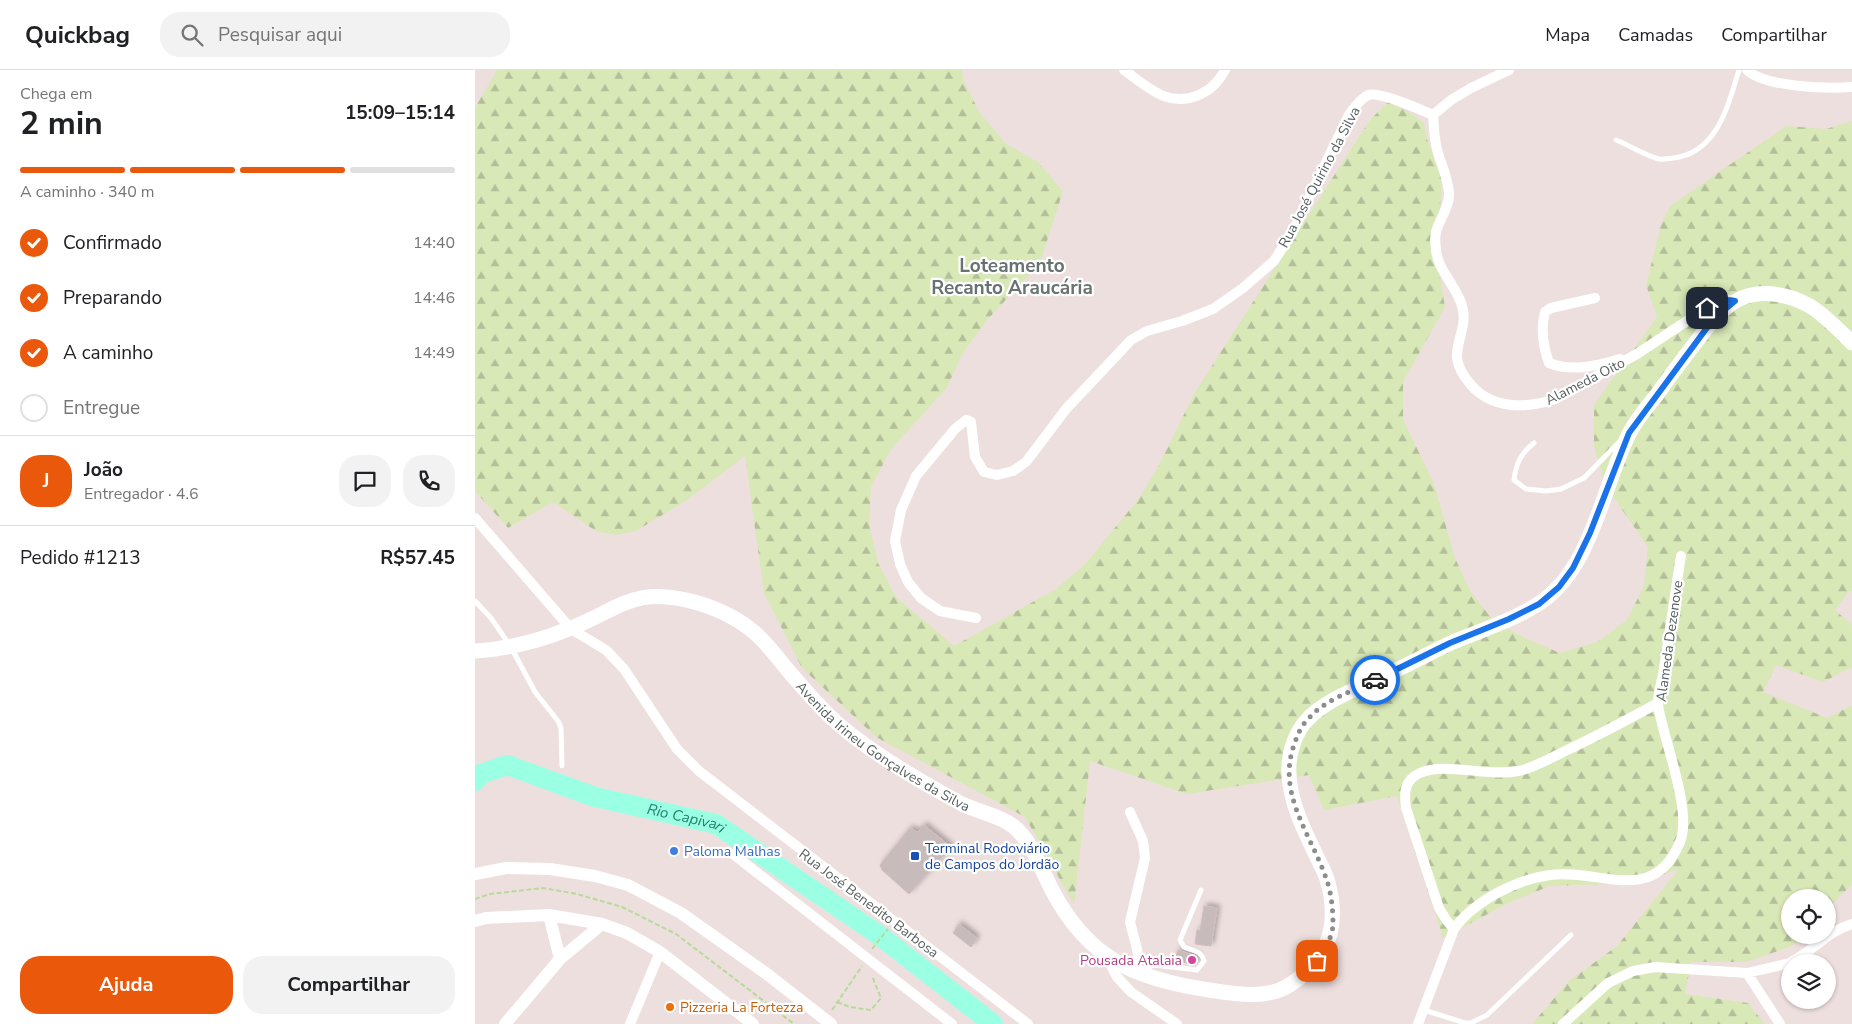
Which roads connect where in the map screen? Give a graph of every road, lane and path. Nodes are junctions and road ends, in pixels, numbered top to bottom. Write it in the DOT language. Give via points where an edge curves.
graph roads {
  1 [pos="1124,70"];
  2 [pos="1225,70"];
  3 [pos="1509,70"];
  4 [pos="1739,70"];
  5 [pos="1747,70"];
  6 [pos="1852,87"];
  7 [pos="1433,115"];
  8 [pos="1617,140"];
  9 [pos="1595,298"];
  10 [pos="1735,301"];
  11 [pos="1852,343"];
  12 [pos="1637,354"];
  13 [pos="1629,433"];
  14 [pos="1534,442"];
  15 [pos="475,518"];
  16 [pos="1681,556"];
  17 [pos="475,601"];
  18 [pos="976,618"];
  19 [pos="571,629"];
  20 [pos="511,647"];
  21 [pos="475,651"];
  22 [pos="1658,704"];
  23 [pos="562,766"];
  24 [pos="1130,812"];
  25 [pos="733,854"];
  26 [pos="475,874"];
  27 [pos="1201,890"];
  28 [pos="549,915"];
  29 [pos="475,921"];
  30 [pos="602,924"];
  31 [pos="1852,924"];
  32 [pos="1454,929"];
  33 [pos="887,930"];
  34 [pos="1571,935"];
  35 [pos="660,952"];
  36 [pos="1805,954"];
  37 [pos="1107,957"];
  38 [pos="868,958"];
  39 [pos="560,959"];
  40 [pos="1781,965"];
  41 [pos="1136,972"];
  42 [pos="1747,973"];
  43 [pos="837,1002"];
  44 [pos="1424,1010"];
  45 [pos="828,1022"];
  46 [pos="505,1024"];
  47 [pos="630,1024"];
  48 [pos="753,1024"];
  49 [pos="953,1024"];
  50 [pos="1028,1024"];
  51 [pos="1177,1024"];
  52 [pos="1418,1024"];
  53 [pos="1563,1024"];
  54 [pos="1781,1024"];
  1 -- 2 [label="street" via="1172,100 1188,100 1208,91"];
  3 -- 7 [label="street" via="1471,88"];
  4 -- 8 [label="lane" via="1720,126 1706,143 1684,157 1660,160"];
  5 -- 6 [label="street" via="1772,82 1793,86"];
  7 -- 12 [label="street, Alameda Oito" via="1434,135 1449,195 1436,233 1435,250 1462,306 1464,318 1457,361 1476,391 1494,402 1517,406 1542,404"];
  7 -- 18 [label="street, Rua José Quirino da Silva" via="1373,94 1360,101 1349,115 1292,234 1274,260 1213,309 1147,331 1131,340 1066,409 1026,462 1013,471 997,475 984,472 975,457 971,422 966,420 955,429 916,476 901,510 895,541 908,582 921,598 940,611"];
  9 -- 12 [label="street" via="1545,312 1543,343 1549,363 1559,367 1584,368"];
  10 -- 11 [label="main road" via="1753,295 1778,294 1809,305"];
  10 -- 12 [label="street, Alameda Oito" via="1717,301"];
  10 -- 13 [label="main road, Avenida Irineu Gonçalves da Silva" via="1706,329"];
  13 -- 14 [label="lane" via="1584,478 1561,489 1546,491 1526,489 1514,480 1523,452"];
  13 -- 41 [label="main road, Avenida Irineu Gonçalves da Silva" via="1590,533 1573,568 1559,587 1532,608 1450,643 1329,702 1309,717 1298,731 1289,774 1292,800 1327,878 1333,924 1327,946 1317,961 1292,984 1278,991 1255,994 1180,986"];
  15 -- 19 [label="street, Rua José Benedito Barbosa"];
  16 -- 22 [label="street, Alameda Dezenove"];
  17 -- 20 [label="lane"];
  19 -- 20 [label="main road, Avenida Irineu Gonçalves da Silva"];
  19 -- 37 [label="main road, Avenida Irineu Gonçalves da Silva" via="627,601 665,596 700,604 751,629 811,697 869,749 961,803 1018,829 1069,918"];
  19 -- 50 [label="street, Rua José Benedito Barbosa" via="607,650 624,669 677,749 699,771"];
  20 -- 21 [label="main road, Avenida Irineu Gonçalves da Silva"];
  20 -- 23 [label="lane" via="535,692 558,721"];
  22 -- 32 [label="street, Alameda Dezenove" via="1682,806 1682,836 1674,856 1666,865 1637,880 1551,874 1516,884 1472,910"];
  22 -- 32 [label="street" via="1518,771 1492,773 1438,768 1411,778 1404,794 1406,808 1439,908"];
  24 -- 41 [label="street" via="1143,841 1145,858 1130,922 1137,948"];
  25 -- 38 [label="street"];
  26 -- 45 [label="street" via="505,868 550,869 628,885 681,914 767,974"];
  27 -- 41 [label="lane" via="1180,940 1184,947 1203,956 1200,967 1197,970 1154,965"];
  28 -- 29 [label="street"];
  28 -- 30 [label="street"];
  28 -- 39 [label="street"];
  30 -- 35 [label="street" via="627,933"];
  30 -- 39 [label="street"];
  31 -- 36 [label="street" via="1825,937"];
  32 -- 44 [label="street, Alameda Dezenove"];
  33 -- 38 [label="path"];
  34 -- 44 [label="lane" via="1487,1015 1465,1022"];
  35 -- 47 [label="street"];
  35 -- 48 [label="street"];
  37 -- 41 [label="main road, Avenida Irineu Gonçalves da Silva"];
  37 -- 51 [label="street" via="1117,977 1131,992"];
  38 -- 43 [label="path"];
  38 -- 43 [label="path" via="881,998 871,1010"];
  38 -- 49 [label="street"];
  39 -- 46 [label="street"];
  40 -- 42 [label="street"];
  42 -- 53 [label="street" via="1655,967 1633,971 1608,983"];
  42 -- 54 [label="street"];
  43 -- 45 [label="path"];
  44 -- 52 [label="street, Alameda Dezenove"];
}
